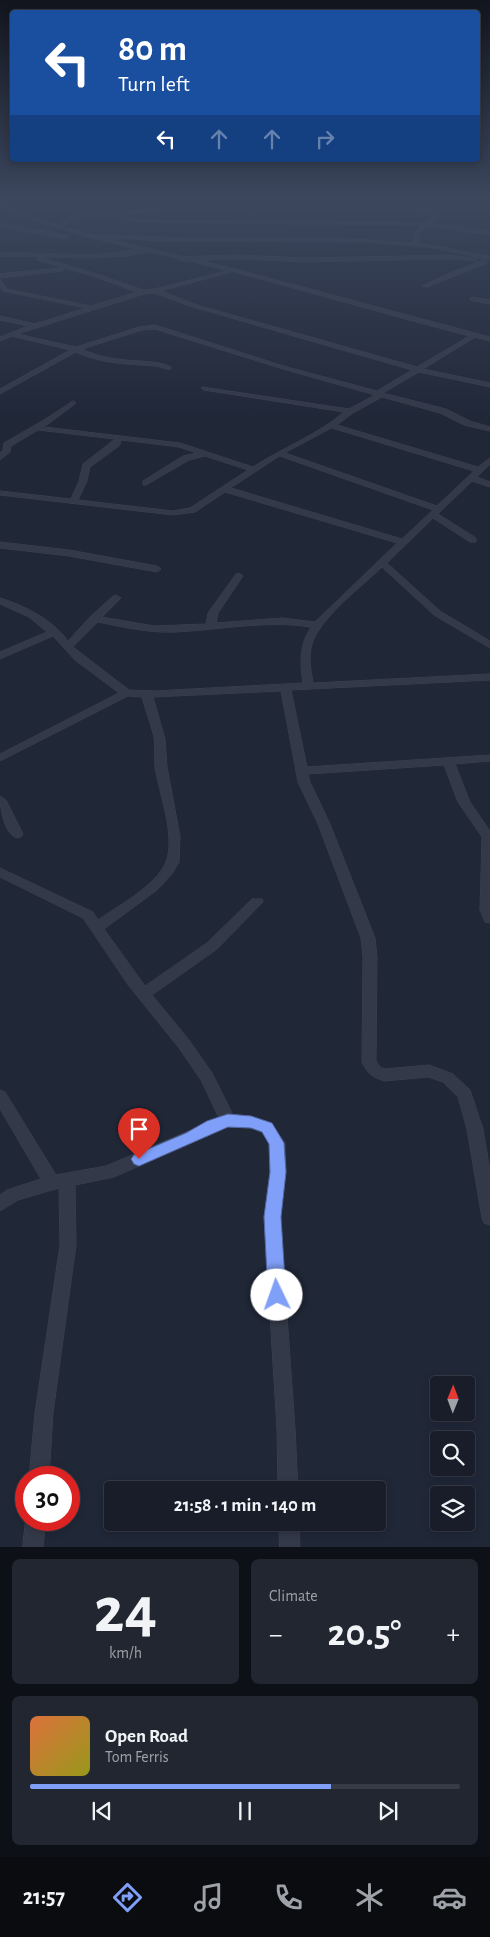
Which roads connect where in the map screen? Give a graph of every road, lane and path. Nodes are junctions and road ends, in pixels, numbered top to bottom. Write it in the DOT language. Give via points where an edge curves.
graph roads {
  1 [pos="96,275"];
  2 [pos="213,275"];
  3 [pos="251,275"];
  4 [pos="449,275"];
  5 [pos="0,281"];
  6 [pos="425,286"];
  7 [pos="155,291"];
  8 [pos="143,292"];
  9 [pos="490,296"];
  10 [pos="472,299"];
  11 [pos="481,299"];
  12 [pos="490,302"];
  13 [pos="92,308"];
  14 [pos="0,318"];
  15 [pos="36,326"];
  16 [pos="10,334"];
  17 [pos="475,336"];
  18 [pos="0,338"];
  19 [pos="490,339"];
  20 [pos="76,349"];
  21 [pos="168,368"];
  22 [pos="416,369"];
  23 [pos="490,385"];
  24 [pos="204,388"];
  25 [pos="0,392"];
  26 [pos="380,395"];
  27 [pos="73,403"];
  28 [pos="350,411"];
  29 [pos="330,425"];
  30 [pos="38,428"];
  31 [pos="490,429"];
  32 [pos="120,438"];
  33 [pos="208,453"];
  34 [pos="279,453"];
  35 [pos="0,458"];
  36 [pos="490,460"];
  37 [pos="254,469"];
  38 [pos="480,470"];
  39 [pos="472,478"];
  40 [pos="146,483"];
  41 [pos="490,485"];
  42 [pos="225,489"];
  43 [pos="0,493"];
  44 [pos="73,502"];
  45 [pos="435,512"];
  46 [pos="473,540"];
  47 [pos="404,542"];
  48 [pos="0,545"];
  49 [pos="382,563"];
  50 [pos="157,568"];
  51 [pos="239,576"];
  52 [pos="116,598"];
  53 [pos="0,601"];
  54 [pos="94,618"];
  55 [pos="210,626"];
  56 [pos="317,626"];
  57 [pos="54,632"];
  58 [pos="490,645"];
  59 [pos="67,647"];
  60 [pos="0,656"];
  61 [pos="490,677"];
  62 [pos="308,686"];
  63 [pos="285,687"];
  64 [pos="126,692"];
  65 [pos="147,694"];
  66 [pos="0,758"];
  67 [pos="490,758"];
  68 [pos="448,761"];
  69 [pos="301,770"];
  70 [pos="0,800"];
  71 [pos="17,834"];
  72 [pos="489,837"];
  73 [pos="0,872"];
  74 [pos="258,902"];
  75 [pos="490,919"];
  76 [pos="97,928"];
  77 [pos="144,994"];
  78 [pos="0,1096"];
  79 [pos="228,1120"];
  80 [pos="59,1182"];
  81 [pos="0,1204"];
  82 [pos="490,1218"];
  83 [pos="40,1466"];
  84 [pos="288,1481"];
  85 [pos="35,1531"];
  86 [pos="289,1531"];
  87 [pos="33,1547"];
  88 [pos="290,1547"];
  1 -- 8 [label="street"];
  2 -- 7 [label="street"];
  3 -- 17 [label="street"];
  4 -- 6 [label="street"];
  5 -- 13 [label="street" via="5,290"];
  7 -- 8 [label="street"];
  7 -- 22 [label="street" via="195,306"];
  8 -- 13 [label="street"];
  9 -- 11 [label="street"];
  10 -- 11 [label="street"];
  11 -- 12 [label="street"];
  13 -- 15 [label="street"];
  14 -- 15 [label="street"];
  15 -- 16 [label="street"];
  16 -- 18 [label="street"];
  16 -- 20 [label="street"];
  17 -- 19 [label="street"];
  17 -- 22 [label="street"];
  20 -- 21 [label="street" via="112,361"];
  20 -- 25 [label="street"];
  20 -- 26 [label="street" via="141,328 155,327"];
  22 -- 23 [label="street"];
  22 -- 26 [label="street" via="378,393"];
  24 -- 28 [label="street"];
  26 -- 28 [label="street"];
  26 -- 31 [label="street" via="443,411"];
  27 -- 30 [label="street"];
  28 -- 29 [label="street"];
  29 -- 34 [label="street"];
  29 -- 38 [label="street"];
  30 -- 32 [label="street"];
  30 -- 35 [label="street" via="7,445"];
  32 -- 33 [label="street" via="180,445"];
  32 -- 44 [label="street" via="86,466"];
  33 -- 37 [label="street"];
  33 -- 40 [label="street" via="186,458"];
  34 -- 37 [label="street"];
  34 -- 45 [label="street"];
  36 -- 38 [label="street"];
  37 -- 42 [label="street"];
  38 -- 39 [label="street"];
  39 -- 41 [label="street"];
  39 -- 45 [label="street"];
  42 -- 44 [label="street" via="182,513"];
  42 -- 47 [label="street"];
  43 -- 44 [label="street"];
  45 -- 46 [label="street"];
  45 -- 47 [label="street"];
  47 -- 49 [label="street"];
  48 -- 50 [label="street"];
  49 -- 56 [label="street"];
  49 -- 58 [label="street" via="437,613"];
  51 -- 55 [label="street" via="212,613"];
  52 -- 54 [label="street"];
  53 -- 57 [label="street" via="27,612"];
  54 -- 55 [label="street" via="149,628"];
  54 -- 59 [label="street"];
  55 -- 56 [label="street" via="289,621"];
  56 -- 62 [label="street" via="305,646"];
  57 -- 59 [label="street"];
  57 -- 60 [label="street"];
  59 -- 64 [label="street"];
  61 -- 62 [label="street"];
  62 -- 63 [label="street"];
  63 -- 65 [label="street"];
  63 -- 69 [label="street"];
  64 -- 65 [label="street"];
  64 -- 66 [label="street"];
  65 -- 76 [label="street" via="159,735 161,766 175,829 173,859 170,870"];
  67 -- 68 [label="street"];
  68 -- 69 [label="street"];
  68 -- 72 [label="street" via="464,802"];
  69 -- 82 [label="street" via="368,938 369,1062 384,1075 430,1071 448,1078 465,1094 475,1129"];
  70 -- 71 [label="street"];
  72 -- 75 [label="street" via="486,910"];
  73 -- 76 [label="street" via="88,915"];
  74 -- 77 [label="street" via="212,946"];
  76 -- 77 [label="street"];
  77 -- 79 [label="street" via="207,1077"];
  78 -- 80 [label="street"];
  79 -- 80 [label="street" via="108,1172"];
  79 -- 84 [label="street" via="251,1122 267,1128 277,1143 278,1172 272,1217"];
  80 -- 81 [label="street" via="13,1196"];
  80 -- 83 [label="street" via="68,1245 44,1413"];
  85 -- 87 [label="street"];
  86 -- 88 [label="street"];
}
